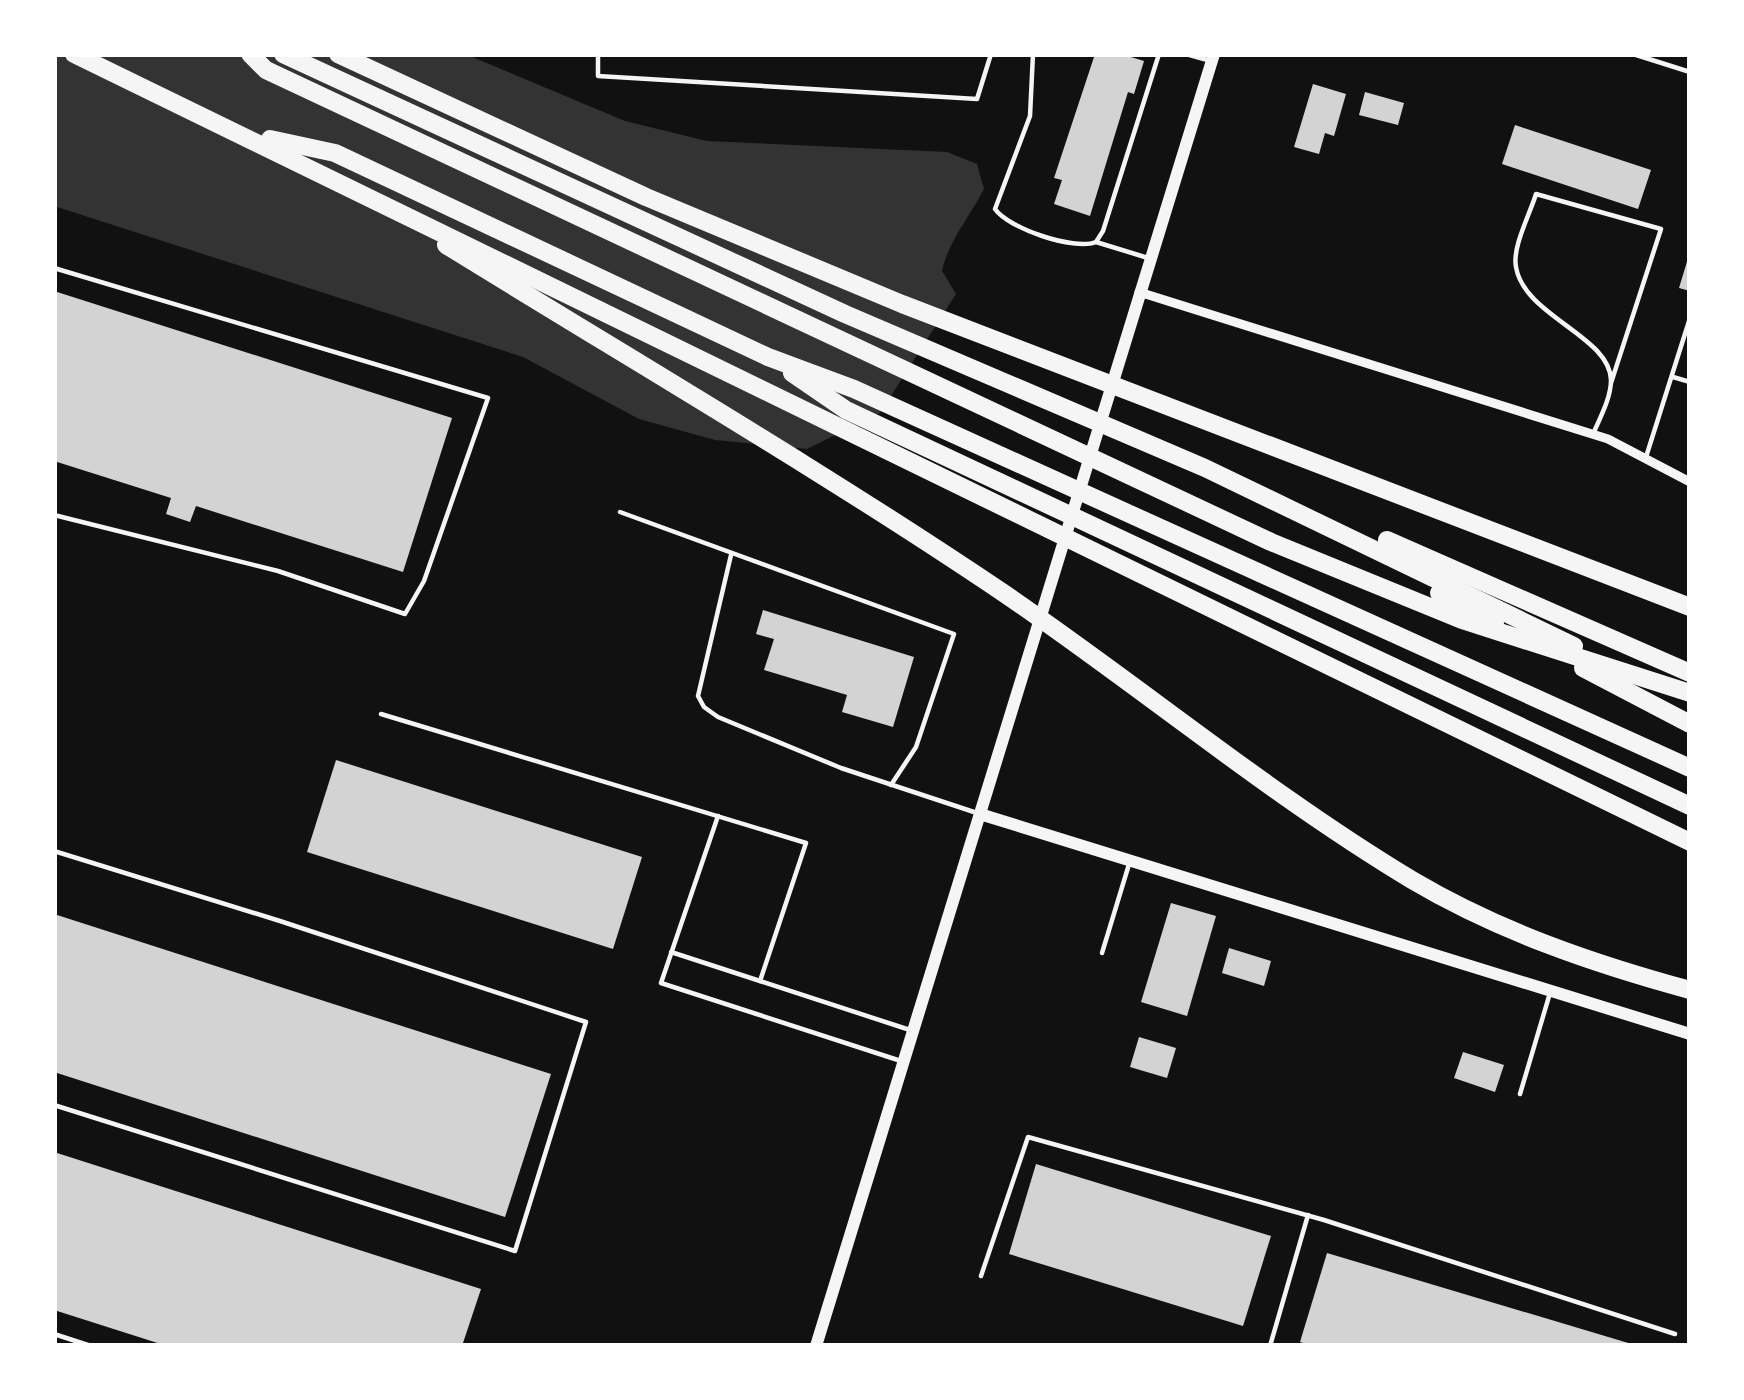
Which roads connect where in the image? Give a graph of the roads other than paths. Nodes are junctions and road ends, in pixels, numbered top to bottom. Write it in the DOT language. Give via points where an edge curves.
graph roads {
  1 [pos="74,54"];
  2 [pos="250,54"];
  3 [pos="283,54"];
  4 [pos="338,54"];
  5 [pos="598,54"];
  6 [pos="991,54"];
  7 [pos="1033,54"];
  8 [pos="1159,54"];
  9 [pos="1186,54"];
  10 [pos="1633,54"];
  11 [pos="1213,58"];
  12 [pos="1690,72"];
  13 [pos="236,132"];
  14 [pos="356,189"];
  15 [pos="1096,242"];
  16 [pos="1150,259"];
  17 [pos="54,268"];
  18 [pos="1139,292"];
  19 [pos="1690,318"];
  20 [pos="768,357"];
  21 [pos="1673,377"];
  22 [pos="1690,382"];
  23 [pos="1611,383"];
  24 [pos="1593,434"];
  25 [pos="1646,457"];
  26 [pos="1205,468"];
  27 [pos="1690,482"];
  28 [pos="620,512"];
  29 [pos="54,515"];
  30 [pos="1357,539"];
  31 [pos="731,552"];
  32 [pos="1690,607"];
  33 [pos="1690,674"];
  34 [pos="1690,693"];
  35 [pos="1690,706"];
  36 [pos="381,714"];
  37 [pos="1690,724"];
  38 [pos="1690,768"];
  39 [pos="891,785"];
  40 [pos="1690,806"];
  41 [pos="982,815"];
  42 [pos="718,816"];
  43 [pos="1690,842"];
  44 [pos="54,851"];
  45 [pos="1130,861"];
  46 [pos="671,952"];
  47 [pos="1102,953"];
  48 [pos="760,981"];
  49 [pos="1690,990"];
  50 [pos="1550,993"];
  51 [pos="915,1031"];
  52 [pos="1690,1034"];
  53 [pos="905,1063"];
  54 [pos="1520,1094"];
  55 [pos="54,1106"];
  56 [pos="1308,1215"];
  57 [pos="981,1276"];
  58 [pos="54,1334"];
  59 [pos="1675,1334"];
  60 [pos="91,1346"];
  61 [pos="816,1346"];
  62 [pos="1270,1346"];
  1 -- 13 [label="highway"];
  2 -- 34 [label="highway" via="266,70 1271,542 1462,620"];
  3 -- 26 [label="highway" via="845,314"];
  4 -- 32 [label="highway" via="902,304"];
  5 -- 6 [label="lane" via="598,76 976,99"];
  7 -- 15 [label="lane" via="1030,116 996,214 1079,246"];
  8 -- 15 [label="lane"];
  9 -- 11 [label="lane"];
  10 -- 12 [label="lane"];
  11 -- 16 [label="street"];
  13 -- 14 [label="highway"];
  13 -- 20 [label="highway" via="335,154"];
  14 -- 43 [label="highway"];
  14 -- 49 [label="highway" via="890,518 1415,881 1513,931"];
  15 -- 16 [label="lane"];
  16 -- 18 [label="street"];
  17 -- 29 [label="lane" via="488,398 405,614"];
  18 -- 24 [label="street"];
  18 -- 41 [label="street"];
  19 -- 21 [label="lane"];
  20 -- 38 [label="highway"];
  20 -- 40 [label="highway" via="846,410"];
  21 -- 22 [label="lane"];
  21 -- 25 [label="lane"];
  23 -- 23 [label="lane" via="1598,354 1524,293 1514,262 1536,194 1661,229"];
  23 -- 24 [label="lane"];
  24 -- 25 [label="street"];
  25 -- 27 [label="street"];
  26 -- 30 [label="highway"];
  26 -- 33 [label="highway"];
  28 -- 31 [label="lane"];
  30 -- 35 [label="highway"];
  30 -- 37 [label="highway" via="1400,572"];
  31 -- 39 [label="lane" via="698,696 704,707"];
  31 -- 39 [label="lane" via="954,634 916,747"];
  36 -- 42 [label="lane"];
  39 -- 41 [label="lane"];
  41 -- 45 [label="street"];
  41 -- 51 [label="street"];
  42 -- 46 [label="lane"];
  42 -- 48 [label="lane" via="806,843"];
  44 -- 55 [label="lane" via="586,1022 515,1252"];
  45 -- 47 [label="lane"];
  45 -- 50 [label="street"];
  46 -- 48 [label="lane"];
  46 -- 53 [label="lane" via="661,983"];
  48 -- 51 [label="lane"];
  50 -- 52 [label="street"];
  50 -- 54 [label="lane"];
  51 -- 53 [label="street"];
  53 -- 61 [label="street"];
  56 -- 57 [label="lane" via="1028,1137"];
  56 -- 59 [label="lane"];
  56 -- 62 [label="lane"];
  58 -- 60 [label="lane"];
}
